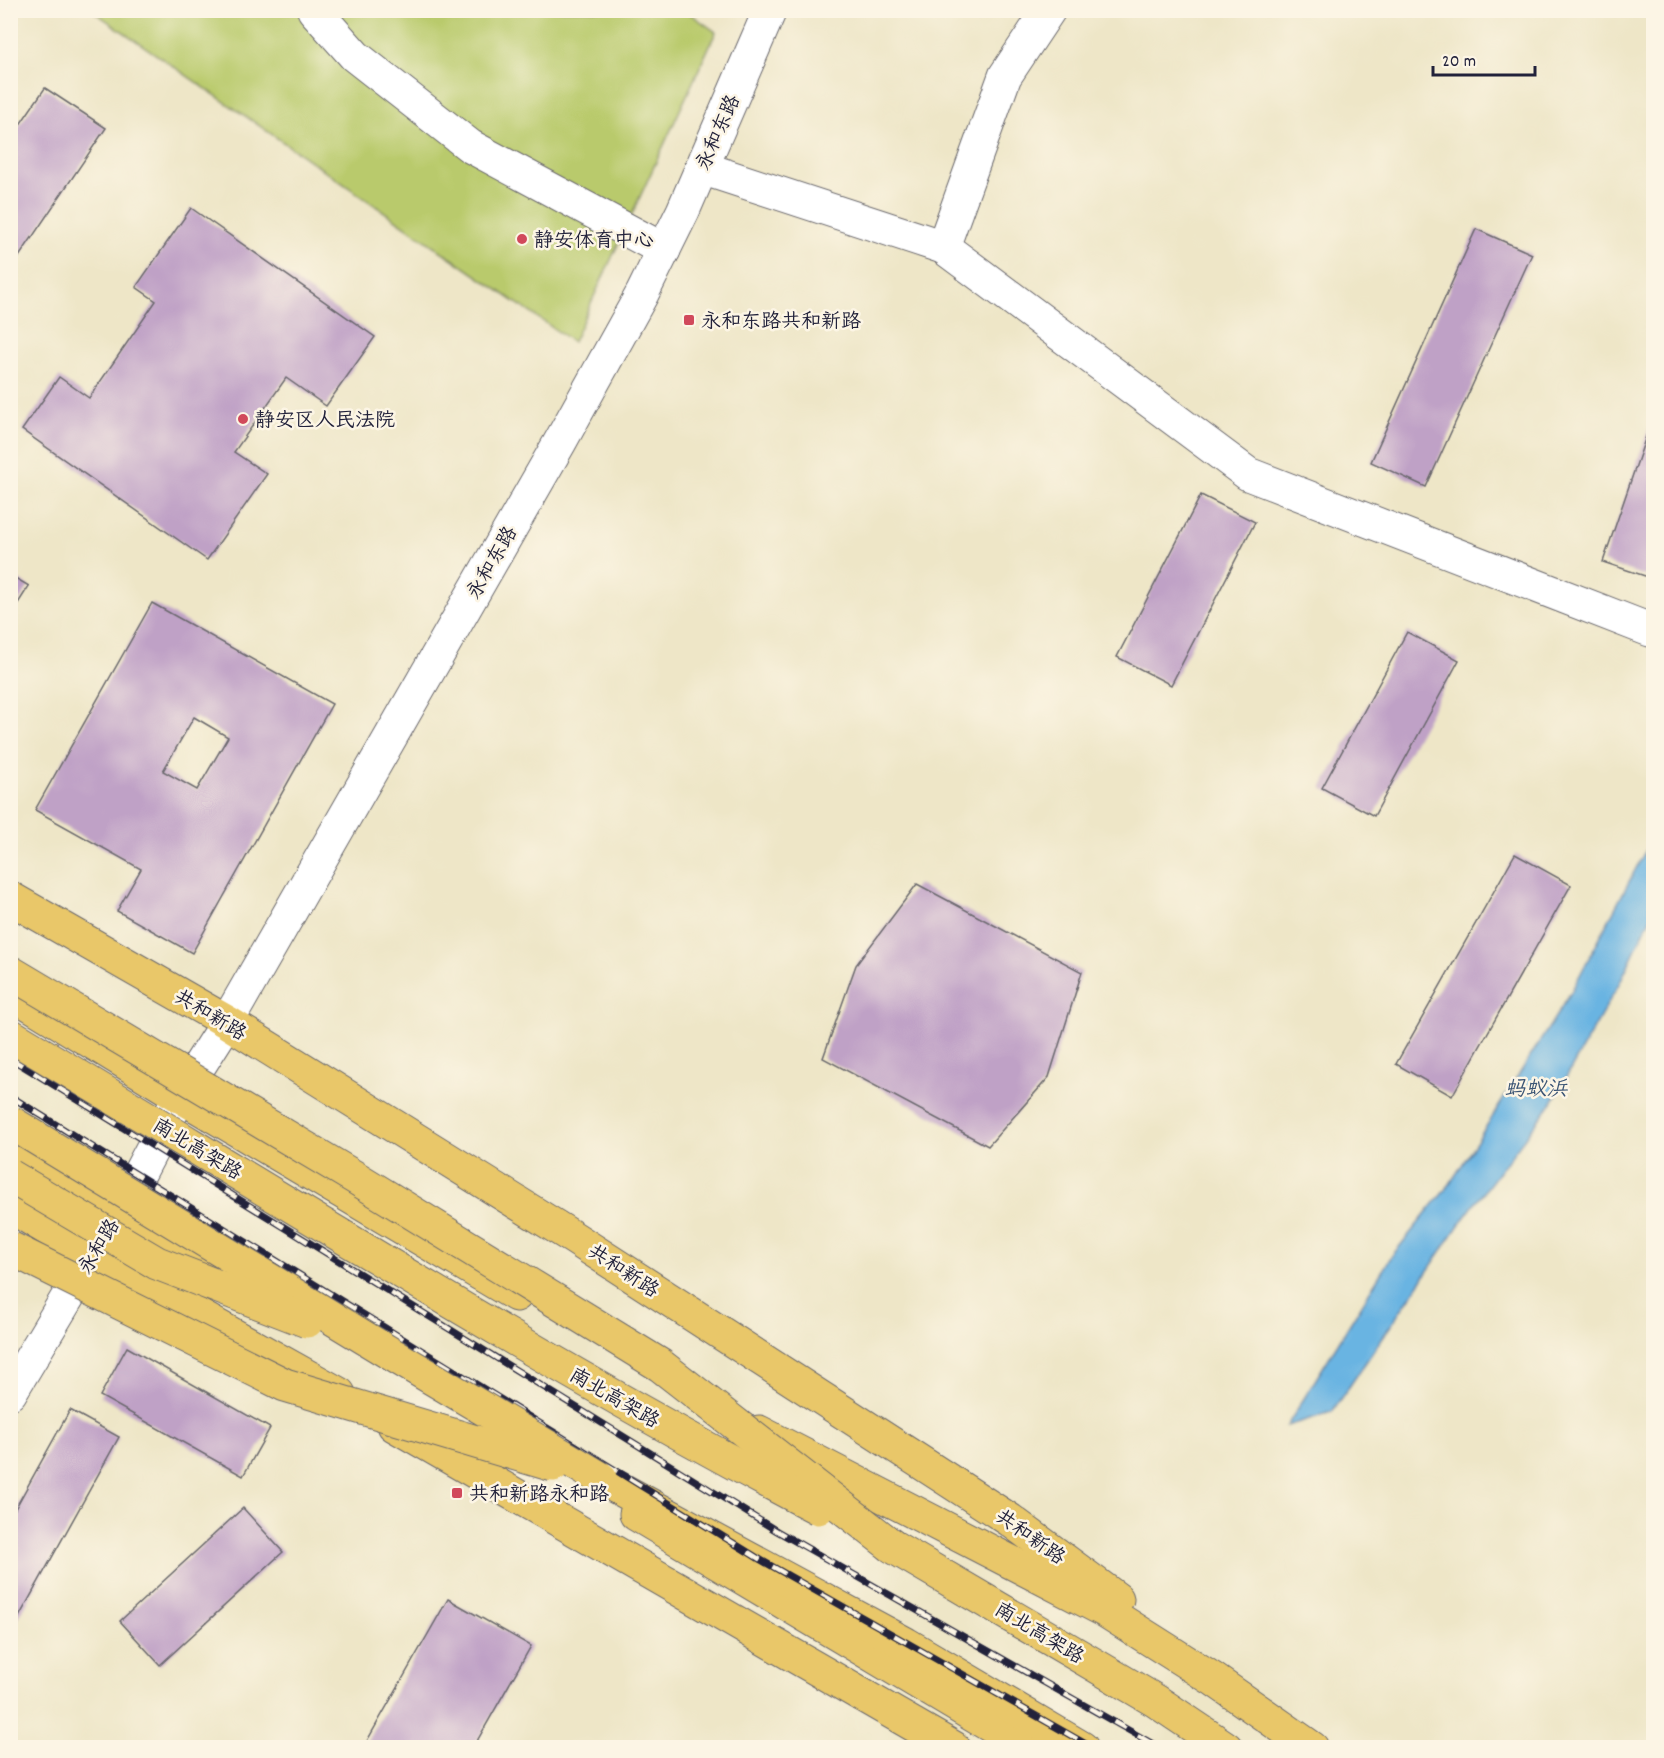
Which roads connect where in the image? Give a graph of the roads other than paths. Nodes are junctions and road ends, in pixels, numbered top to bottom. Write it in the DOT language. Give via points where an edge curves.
graph roads {
  1 [pos="314,10"];
  2 [pos="770,10"];
  3 [pos="1049,10"];
  4 [pos="702,168"];
  5 [pos="942,246"];
  6 [pos="664,250"];
  7 [pos="1653,630"];
  8 [pos="10,898"];
  9 [pos="10,972"];
  10 [pos="10,992"];
  11 [pos="227,1022"];
  12 [pos="10,1035"];
  13 [pos="180,1096"];
  14 [pos="10,1122"];
  15 [pos="10,1142"];
  16 [pos="10,1176"];
  17 [pos="10,1206"];
  18 [pos="120,1210"];
  19 [pos="10,1248"];
  20 [pos="92,1256"];
  21 [pos="388,1352"];
  22 [pos="10,1393"];
  23 [pos="600,1478"];
  24 [pos="891,1546"];
  25 [pos="1213,1679"];
  26 [pos="954,1748"];
  27 [pos="1028,1748"];
  28 [pos="1082,1748"];
  29 [pos="1226,1748"];
  30 [pos="1312,1748"];
  1 -- 6 [label="street" via="355,56 470,146"];
  2 -- 4 [label="street, 永和东路"];
  3 -- 5 [label="street" via="1005,76"];
  4 -- 5 [label="street"];
  4 -- 6 [label="street, 永和东路"];
  5 -- 7 [label="street" via="1248,474"];
  6 -- 11 [label="street, 永和东路" via="554,452"];
  8 -- 11 [label="main road, 共和新路"];
  9 -- 24 [label="main road, bridge" via="660,1365"];
  10 -- 13 [label="main road, 共和新路"];
  11 -- 13 [label="street, 永和东路"];
  11 -- 25 [label="main road, 共和新路" via="574,1238 1010,1520 1141,1616"];
  12 -- 24 [label="main road, 南北高架路, bridge" via="473,1316 726,1460"];
  13 -- 18 [label="street, 永和路"];
  13 -- 25 [label="main road, 共和新路" via="673,1387 1104,1610"];
  14 -- 21 [label="main road, bridge"];
  15 -- 18 [label="main road"];
  16 -- 21 [label="main road, bridge" via="157,1263"];
  17 -- 20 [label="main road"];
  18 -- 20 [label="street, 永和路"];
  18 -- 27 [label="main road" via="239,1284 419,1385"];
  19 -- 23 [label="main road, bridge" via="285,1385"];
  20 -- 22 [label="street, 永和路"];
  20 -- 26 [label="main road" via="478,1472"];
  21 -- 23 [label="main road, bridge"];
  23 -- 28 [label="main road" via="906,1644"];
  24 -- 29 [label="main road, 南北高架路" via="1156,1701"];
  25 -- 30 [label="main road, 共和新路"];
}
